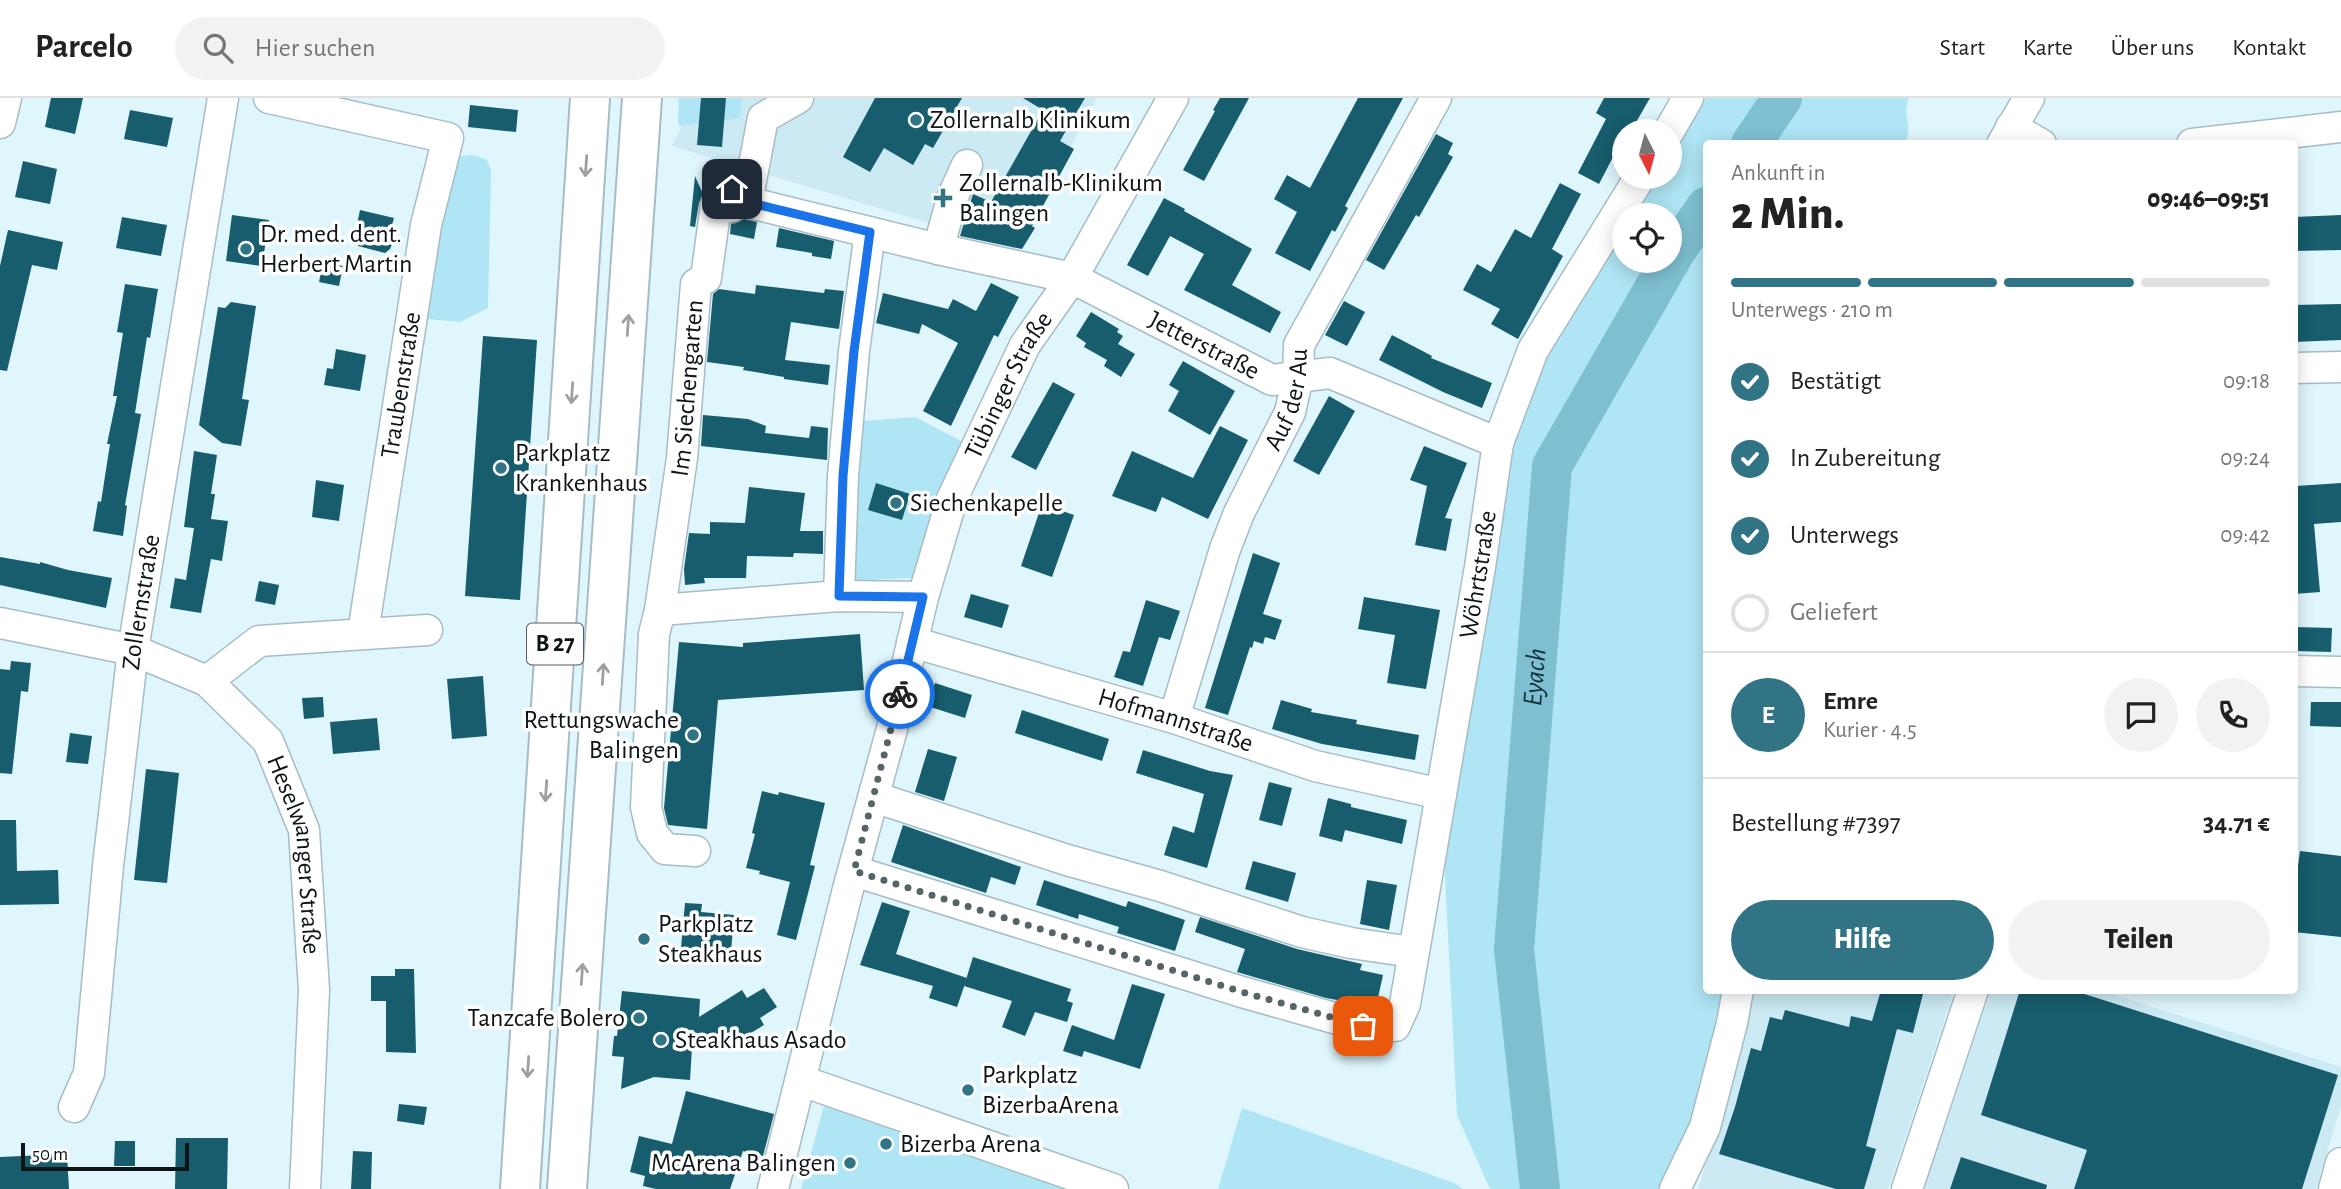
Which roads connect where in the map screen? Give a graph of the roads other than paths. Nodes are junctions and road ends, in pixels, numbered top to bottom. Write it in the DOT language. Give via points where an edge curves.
graph roads {
  1 [pos="6,98"];
  2 [pos="223,98"];
  3 [pos="269,98"];
  4 [pos="590,98"];
  5 [pos="642,98"];
  6 [pos="798,98"];
  7 [pos="1173,98"];
  8 [pos="1436,98"];
  9 [pos="1688,98"];
  10 [pos="2029,98"];
  11 [pos="1676,119"];
  12 [pos="0,123"];
  13 [pos="2341,127"];
  14 [pos="2007,135"];
  15 [pos="2025,140"];
  16 [pos="2227,140"];
  17 [pos="967,165"];
  18 [pos="1633,189"];
  19 [pos="738,194"];
  20 [pos="870,232"];
  21 [pos="938,249"];
  22 [pos="1072,278"];
  23 [pos="2341,367"];
  24 [pos="2298,368"];
  25 [pos="1297,377"];
  26 [pos="1498,443"];
  27 [pos="839,596"];
  28 [pos="923,597"];
  29 [pos="660,610"];
  30 [pos="0,623"];
  31 [pos="427,630"];
  32 [pos="363,633"];
  33 [pos="912,642"];
  34 [pos="133,650"];
  35 [pos="2298,671"];
  36 [pos="2341,672"];
  37 [pos="207,681"];
  38 [pos="1174,718"];
  39 [pos="1441,794"];
  40 [pos="874,797"];
  41 [pos="695,851"];
  42 [pos="854,871"];
  43 [pos="1412,952"];
  44 [pos="1737,994"];
  45 [pos="1972,994"];
  46 [pos="802,1081"];
  47 [pos="74,1107"];
  48 [pos="2341,1163"];
  49 [pos="305,1189"];
  50 [pos="520,1189"];
  51 [pos="567,1189"];
  52 [pos="773,1189"];
  53 [pos="1113,1189"];
  54 [pos="1675,1189"];
  55 [pos="1907,1189"];
  56 [pos="2334,1189"];
  1 -- 12 [label="street"];
  2 -- 34 [label="street, Zollernstraße"];
  3 -- 32 [label="street, Traubenstraße" via="448,138 426,225"];
  4 -- 50 [label="highway, B 27, one-way"];
  51 -- 5 [label="highway, B 27, one-way"];
  6 -- 19 [label="street" via="763,118"];
  7 -- 22 [label="street, Tübinger Straße"];
  8 -- 25 [label="street, Auf der Au" via="1299,345"];
  9 -- 11 [label="street"];
  10 -- 14 [label="street"];
  13 -- 16 [label="street"];
  14 -- 15 [label="street"];
  17 -- 21 [label="street"];
  18 -- 26 [label="street, Wöhrtstraße" via="1533,350"];
  19 -- 20 [label="street, Tübinger Straße"];
  19 -- 29 [label="street, Im Siechengarten" via="732,207 716,205 706,278 696,284 682,458"];
  20 -- 21 [label="street, Tübinger Straße"];
  20 -- 27 [label="street" via="843,476"];
  21 -- 22 [label="street, Tübinger Straße"];
  22 -- 25 [label="street, Jetterstraße" via="1272,380"];
  22 -- 28 [label="street, Tübinger Straße" via="1025,345 951,499"];
  23 -- 24 [label="street"];
  25 -- 26 [label="street, Jetterstraße" via="1330,373"];
  25 -- 38 [label="street, Auf der Au" via="1290,412 1225,549"];
  26 -- 39 [label="street, Wöhrtstraße"];
  27 -- 28 [label="street"];
  27 -- 29 [label="street"];
  28 -- 33 [label="street, Tübinger Straße"];
  29 -- 41 [label="street, Im Siechengarten" via="654,634 646,807 652,833 665,849"];
  30 -- 34 [label="street, Heselwanger Straße"];
  31 -- 32 [label="street"];
  32 -- 37 [label="street" via="258,641"];
  33 -- 38 [label="street, Hofmannstraße"];
  33 -- 40 [label="street, Tübinger Straße"];
  34 -- 37 [label="street, Heselwanger Straße"];
  34 -- 47 [label="street, Zollernstraße" via="89,1073"];
  35 -- 36 [label="street"];
  37 -- 49 [label="street, Heselwanger Straße" via="268,741 304,830 314,989"];
  38 -- 39 [label="street, Hofmannstraße" via="1315,766"];
  39 -- 43 [label="street, Wöhrtstraße"];
  40 -- 42 [label="street, Tübinger Straße"];
  40 -- 43 [label="street" via="1302,932"];
  42 -- 43 [label="street, Wöhrtstraße" via="1363,1026 1395,1026 1405,1004"];
  42 -- 46 [label="street, Tübinger Straße"];
  44 -- 54 [label="street" via="1705,1127"];
  45 -- 55 [label="street"];
  46 -- 52 [label="street, Tübinger Straße"];
  46 -- 53 [label="street"];
  48 -- 56 [label="street"];
}
